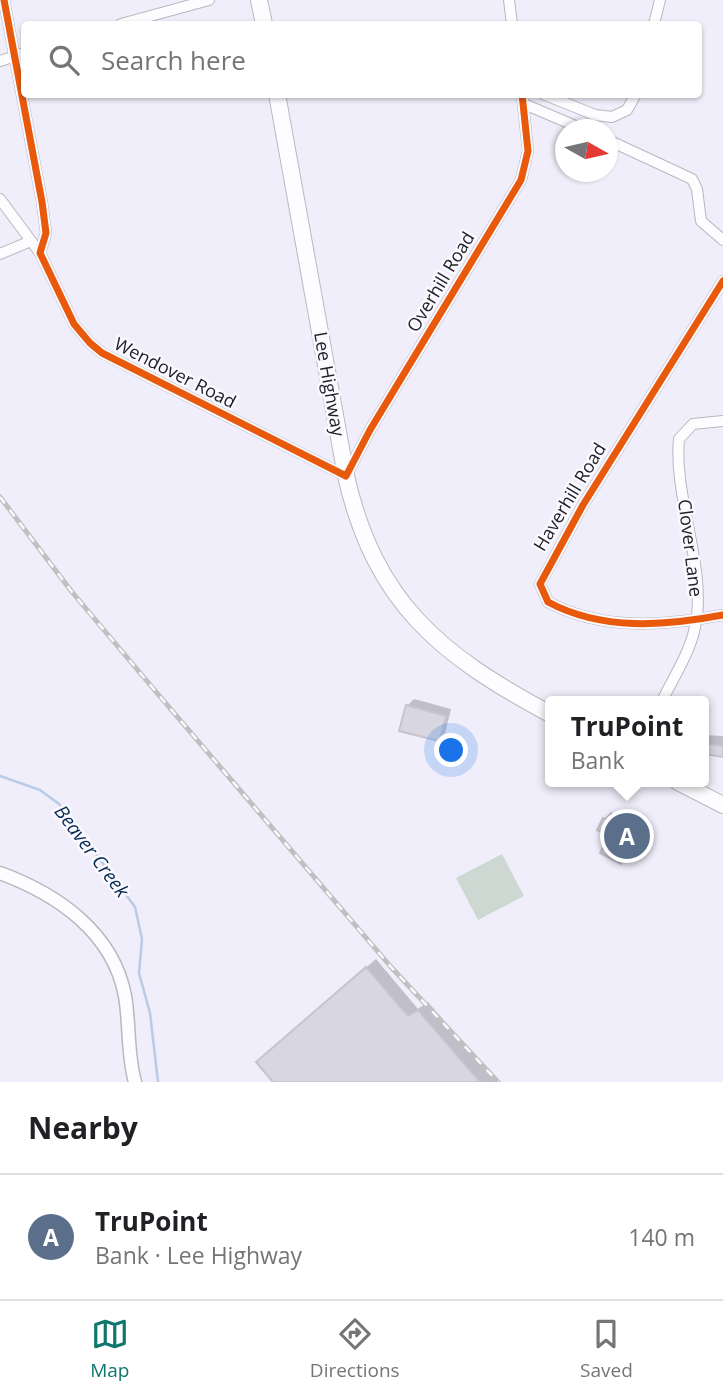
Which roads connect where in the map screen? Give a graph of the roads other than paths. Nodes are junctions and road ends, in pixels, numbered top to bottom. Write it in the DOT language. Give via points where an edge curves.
graph roads {
  1 [pos="4,0"];
  2 [pos="209,0"];
  3 [pos="260,0"];
  4 [pos="509,0"];
  5 [pos="660,0"];
  6 [pos="132,21"];
  7 [pos="264,21"];
  8 [pos="512,21"];
  9 [pos="655,21"];
  10 [pos="20,54"];
  11 [pos="0,61"];
  12 [pos="26,98"];
  13 [pos="278,98"];
  14 [pos="554,98"];
  15 [pos="634,98"];
  16 [pos="523,99"];
  17 [pos="562,119"];
  18 [pos="618,145"];
  19 [pos="0,199"];
  20 [pos="31,240"];
  21 [pos="723,240"];
  22 [pos="40,253"];
  23 [pos="0,254"];
  24 [pos="723,281"];
  25 [pos="723,421"];
  26 [pos="346,476"];
  27 [pos="723,615"];
  28 [pos="697,619"];
  29 [pos="664,696"];
  30 [pos="545,711"];
  31 [pos="688,787"];
  32 [pos="723,805"];
  33 [pos="0,873"];
  34 [pos="135,1082"];
  1 -- 10 [label="street"];
  2 -- 6 [label="street"];
  3 -- 7 [label="main road"];
  4 -- 8 [label="street"];
  5 -- 9 [label="street"];
  10 -- 11 [label="street"];
  12 -- 22 [label="street" via="45,226"];
  13 -- 26 [label="main road, Lee Highway"];
  14 -- 15 [label="street" via="605,117 627,110"];
  16 -- 17 [label="street"];
  16 -- 26 [label="street, Overhill Road" via="528,151 521,180"];
  18 -- 21 [label="street" via="689,176 695,184 701,221"];
  19 -- 20 [label="street, Wendover Road"];
  20 -- 22 [label="street, Wendover Road"];
  20 -- 23 [label="street"];
  22 -- 26 [label="street, Wendover Road" via="74,324 102,353"];
  24 -- 28 [label="street, Haverhill Road" via="583,505 540,584 548,602 597,621 640,624"];
  25 -- 28 [label="street, Clover Lane" via="693,424 679,439"];
  26 -- 30 [label="main road, Lee Highway" via="371,552 418,622 475,672"];
  27 -- 28 [label="street"];
  28 -- 29 [label="street, Clover Lane" via="692,641"];
  31 -- 32 [label="main road"];
  33 -- 34 [label="street" via="65,905 99,941 122,984"];
}
